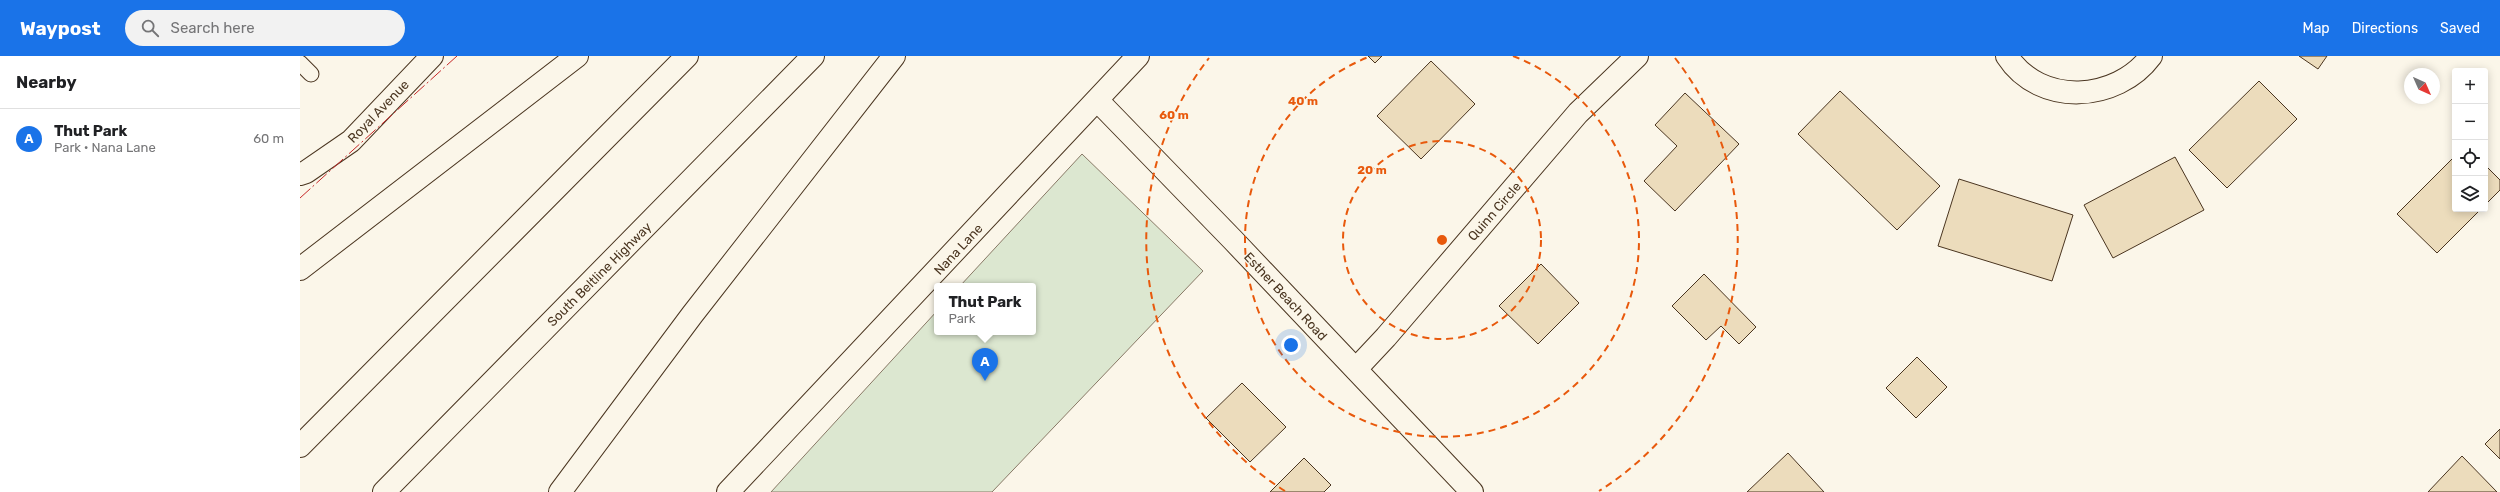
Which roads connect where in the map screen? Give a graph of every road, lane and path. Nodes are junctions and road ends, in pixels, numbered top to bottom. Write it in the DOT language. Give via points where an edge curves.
graph roads {
  1 [pos="432,56"];
  2 [pos="577,56"];
  3 [pos="687,56"];
  4 [pos="813,56"];
  5 [pos="894,56"];
  6 [pos="1138,56"];
  7 [pos="1637,56"];
  8 [pos="2007,56"];
  9 [pos="2151,56"];
  10 [pos="300,63"];
  11 [pos="311,74"];
  12 [pos="1098,101"];
  13 [pos="300,174"];
  14 [pos="300,269"];
  15 [pos="1356,369"];
  16 [pos="300,446"];
  17 [pos="1467,490"];
  18 [pos="384,492"];
  19 [pos="560,492"];
  20 [pos="728,492"];
  1 -- 13 [label="main road, Royal Avenue" via="351,141"];
  2 -- 14 [label="main road"];
  3 -- 16 [label="main road"];
  4 -- 18 [label="main road, South Beltline Highway"];
  5 -- 19 [label="main road" via="692,315"];
  6 -- 12 [label="main road, Nana Lane"];
  7 -- 15 [label="main road, Quinn Circle" via="1578,113"];
  8 -- 9 [label="main road" via="2034,82 2062,92 2091,93 2119,84 2143,67"];
  10 -- 11 [label="lane"];
  12 -- 15 [label="main road, Esther Beach Road"];
  12 -- 20 [label="main road, Nana Lane"];
  15 -- 17 [label="main road, Esther Beach Road"];
}
